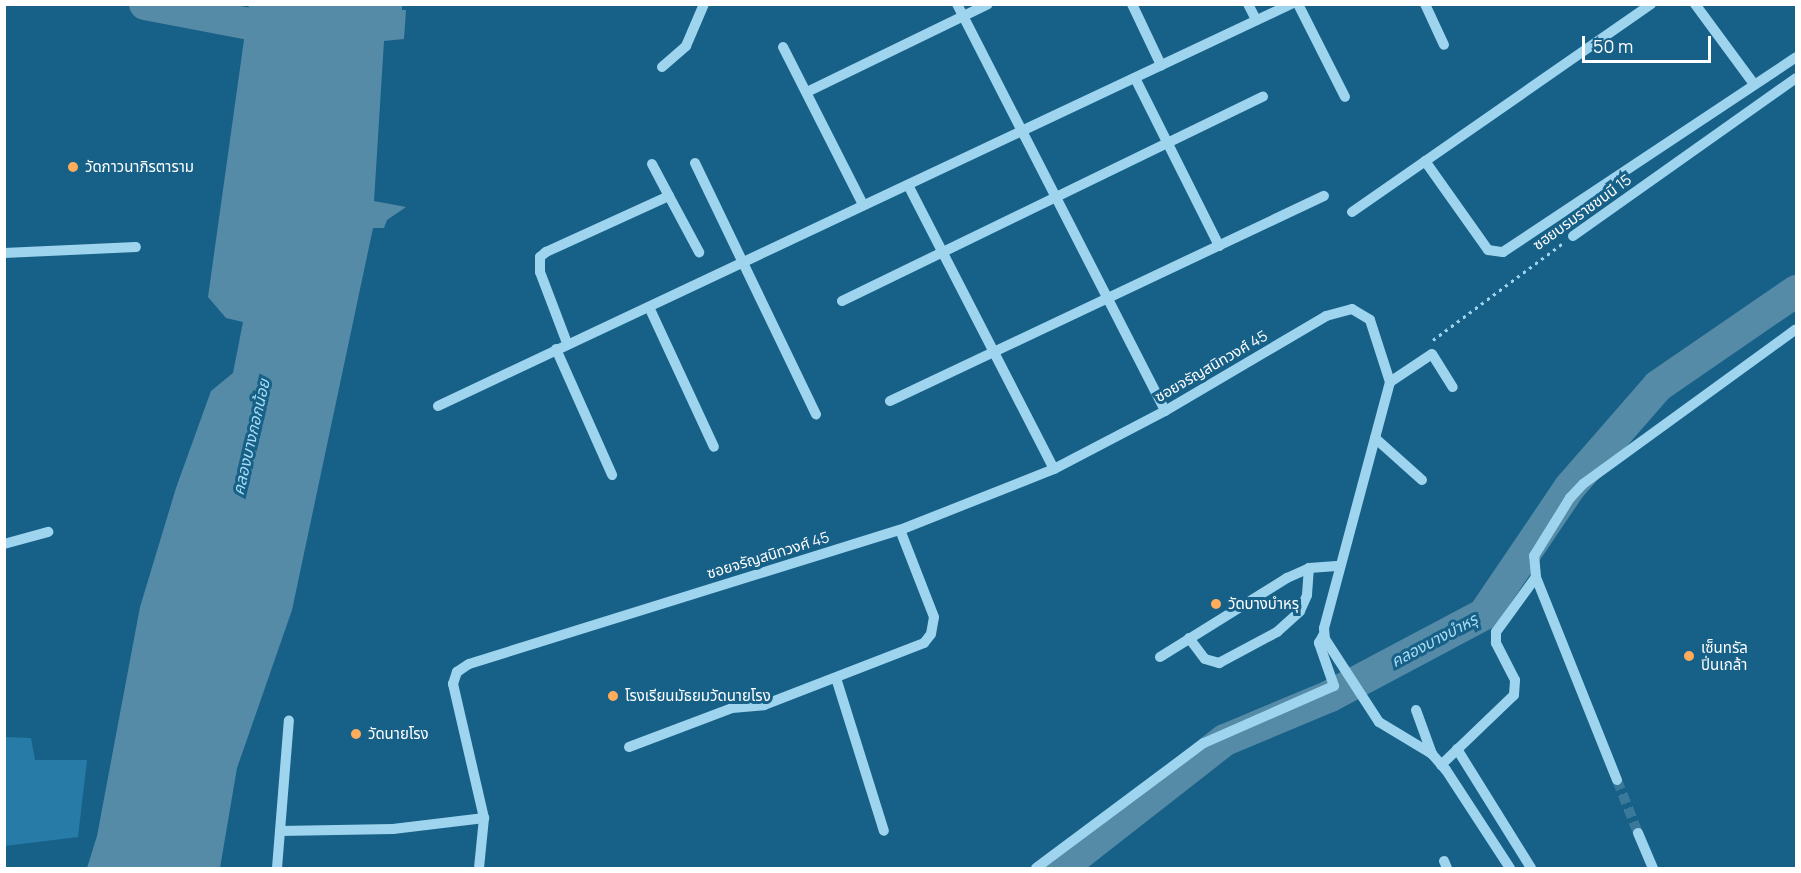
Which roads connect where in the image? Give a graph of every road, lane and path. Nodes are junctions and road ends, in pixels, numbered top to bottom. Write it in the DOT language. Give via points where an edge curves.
graph roads {
  1 [pos="704,4"];
  2 [pos="957,4"];
  3 [pos="988,4"];
  4 [pos="1132,4"];
  5 [pos="1248,4"];
  6 [pos="1291,4"];
  7 [pos="1298,4"];
  8 [pos="1425,4"];
  9 [pos="1652,4"];
  10 [pos="1695,4"];
  11 [pos="963,16"];
  12 [pos="1256,21"];
  13 [pos="1444,45"];
  14 [pos="783,47"];
  15 [pos="1797,57"];
  16 [pos="1161,65"];
  17 [pos="662,67"];
  18 [pos="1135,78"];
  19 [pos="1797,78"];
  20 [pos="1754,84"];
  21 [pos="807,92"];
  22 [pos="1263,97"];
  23 [pos="1345,98"];
  24 [pos="1023,131"];
  25 [pos="1167,144"];
  26 [pos="1425,161"];
  27 [pos="695,163"];
  28 [pos="652,164"];
  29 [pos="908,185"];
  30 [pos="669,196"];
  31 [pos="1324,196"];
  32 [pos="1057,197"];
  33 [pos="863,205"];
  34 [pos="1352,212"];
  35 [pos="1574,236"];
  36 [pos="1219,246"];
  37 [pos="136,247"];
  38 [pos="699,252"];
  39 [pos="942,252"];
  40 [pos="4,253"];
  41 [pos="741,262"];
  42 [pos="1107,299"];
  43 [pos="842,301"];
  44 [pos="649,307"];
  45 [pos="1797,329"];
  46 [pos="567,343"];
  47 [pos="1425,346"];
  48 [pos="556,349"];
  49 [pos="993,352"];
  50 [pos="1390,382"];
  51 [pos="1453,387"];
  52 [pos="890,401"];
  53 [pos="438,406"];
  54 [pos="1165,411"];
  55 [pos="816,414"];
  56 [pos="1375,438"];
  57 [pos="714,447"];
  58 [pos="1054,469"];
  59 [pos="612,475"];
  60 [pos="1422,480"];
  61 [pos="900,530"];
  62 [pos="48,532"];
  63 [pos="4,544"];
  64 [pos="1340,566"];
  65 [pos="1309,567"];
  66 [pos="1536,577"];
  67 [pos="1325,637"];
  68 [pos="1190,638"];
  69 [pos="1160,657"];
  70 [pos="836,678"];
  71 [pos="1416,710"];
  72 [pos="289,720"];
  73 [pos="629,747"];
  74 [pos="1457,749"];
  75 [pos="1432,754"];
  76 [pos="1441,765"];
  77 [pos="1617,780"];
  78 [pos="484,818"];
  79 [pos="280,831"];
  80 [pos="884,831"];
  81 [pos="1638,833"];
  82 [pos="277,868"];
  83 [pos="479,868"];
  84 [pos="1036,868"];
  85 [pos="1510,868"];
  86 [pos="1531,868"];
  87 [pos="1653,868"];
  1 -- 17 [label="street" via="686,46"];
  2 -- 11 [label="street"];
  3 -- 11 [label="street"];
  4 -- 16 [label="street"];
  5 -- 12 [label="street"];
  6 -- 12 [label="street"];
  7 -- 23 [label="street"];
  8 -- 13 [label="street"];
  9 -- 26 [label="street"];
  10 -- 20 [label="street"];
  11 -- 21 [label="street"];
  11 -- 24 [label="street"];
  12 -- 16 [label="street"];
  14 -- 21 [label="street"];
  15 -- 20 [label="street"];
  16 -- 18 [label="street"];
  18 -- 24 [label="street"];
  18 -- 25 [label="street"];
  19 -- 35 [label="street, ซฮยบรมราชชนนี 15"];
  20 -- 26 [label="street" via="1498,253 1488,250"];
  21 -- 33 [label="street"];
  22 -- 25 [label="street"];
  24 -- 29 [label="street"];
  24 -- 32 [label="street"];
  25 -- 32 [label="street"];
  25 -- 36 [label="street"];
  26 -- 34 [label="street"];
  27 -- 41 [label="street"];
  28 -- 30 [label="street"];
  29 -- 33 [label="street"];
  29 -- 39 [label="street"];
  30 -- 38 [label="street"];
  30 -- 46 [label="street" via="540,257 540,272"];
  31 -- 36 [label="street"];
  32 -- 39 [label="street"];
  32 -- 42 [label="street"];
  33 -- 41 [label="street"];
  35 -- 47 [label="path, ซฮยบรมราชชนนี 15"];
  36 -- 42 [label="street"];
  37 -- 40 [label="street"];
  39 -- 43 [label="street"];
  39 -- 49 [label="street"];
  41 -- 44 [label="street"];
  41 -- 55 [label="street"];
  42 -- 49 [label="street"];
  42 -- 54 [label="street"];
  44 -- 46 [label="street"];
  44 -- 57 [label="street"];
  45 -- 66 [label="street" via="1583,484 1534,556"];
  46 -- 48 [label="street"];
  48 -- 53 [label="street"];
  48 -- 59 [label="street"];
  49 -- 52 [label="street"];
  49 -- 58 [label="street"];
  50 -- 51 [label="street" via="1432,354"];
  50 -- 54 [label="street, ซอยจรัญสนิทวงศ์ 45" via="1370,320 1352,309 1341,310"];
  50 -- 56 [label="street"];
  54 -- 58 [label="street, ซอยจรัญสนิทวงศ์ 45"];
  56 -- 60 [label="street"];
  56 -- 64 [label="street"];
  58 -- 61 [label="street, ซอยจรัญสนิทวงศ์ 45"];
  61 -- 70 [label="street" via="931,606 931,634 924,643"];
  61 -- 78 [label="street, ซอยจรัญสนิทวงศ์ 45" via="469,664 457,672 453,684"];
  62 -- 63 [label="street"];
  64 -- 65 [label="street"];
  64 -- 67 [label="street"];
  65 -- 68 [label="street"];
  65 -- 68 [label="street" via="1307,595 1300,611 1277,632 1219,663 1205,659"];
  66 -- 74 [label="street" via="1496,632 1496,643 1515,680 1514,695"];
  66 -- 77 [label="street"];
  67 -- 75 [label="street" via="1379,722"];
  67 -- 84 [label="street" via="1319,643 1334,686 1204,743"];
  68 -- 69 [label="street"];
  70 -- 73 [label="street" via="764,705 732,708"];
  70 -- 80 [label="street"];
  71 -- 75 [label="street"];
  72 -- 79 [label="street"];
  74 -- 76 [label="street"];
  74 -- 86 [label="street"];
  75 -- 76 [label="street"];
  76 -- 85 [label="street"];
  78 -- 79 [label="street" via="393,829"];
  78 -- 83 [label="street"];
  79 -- 82 [label="street"];
  81 -- 87 [label="street"];
}
